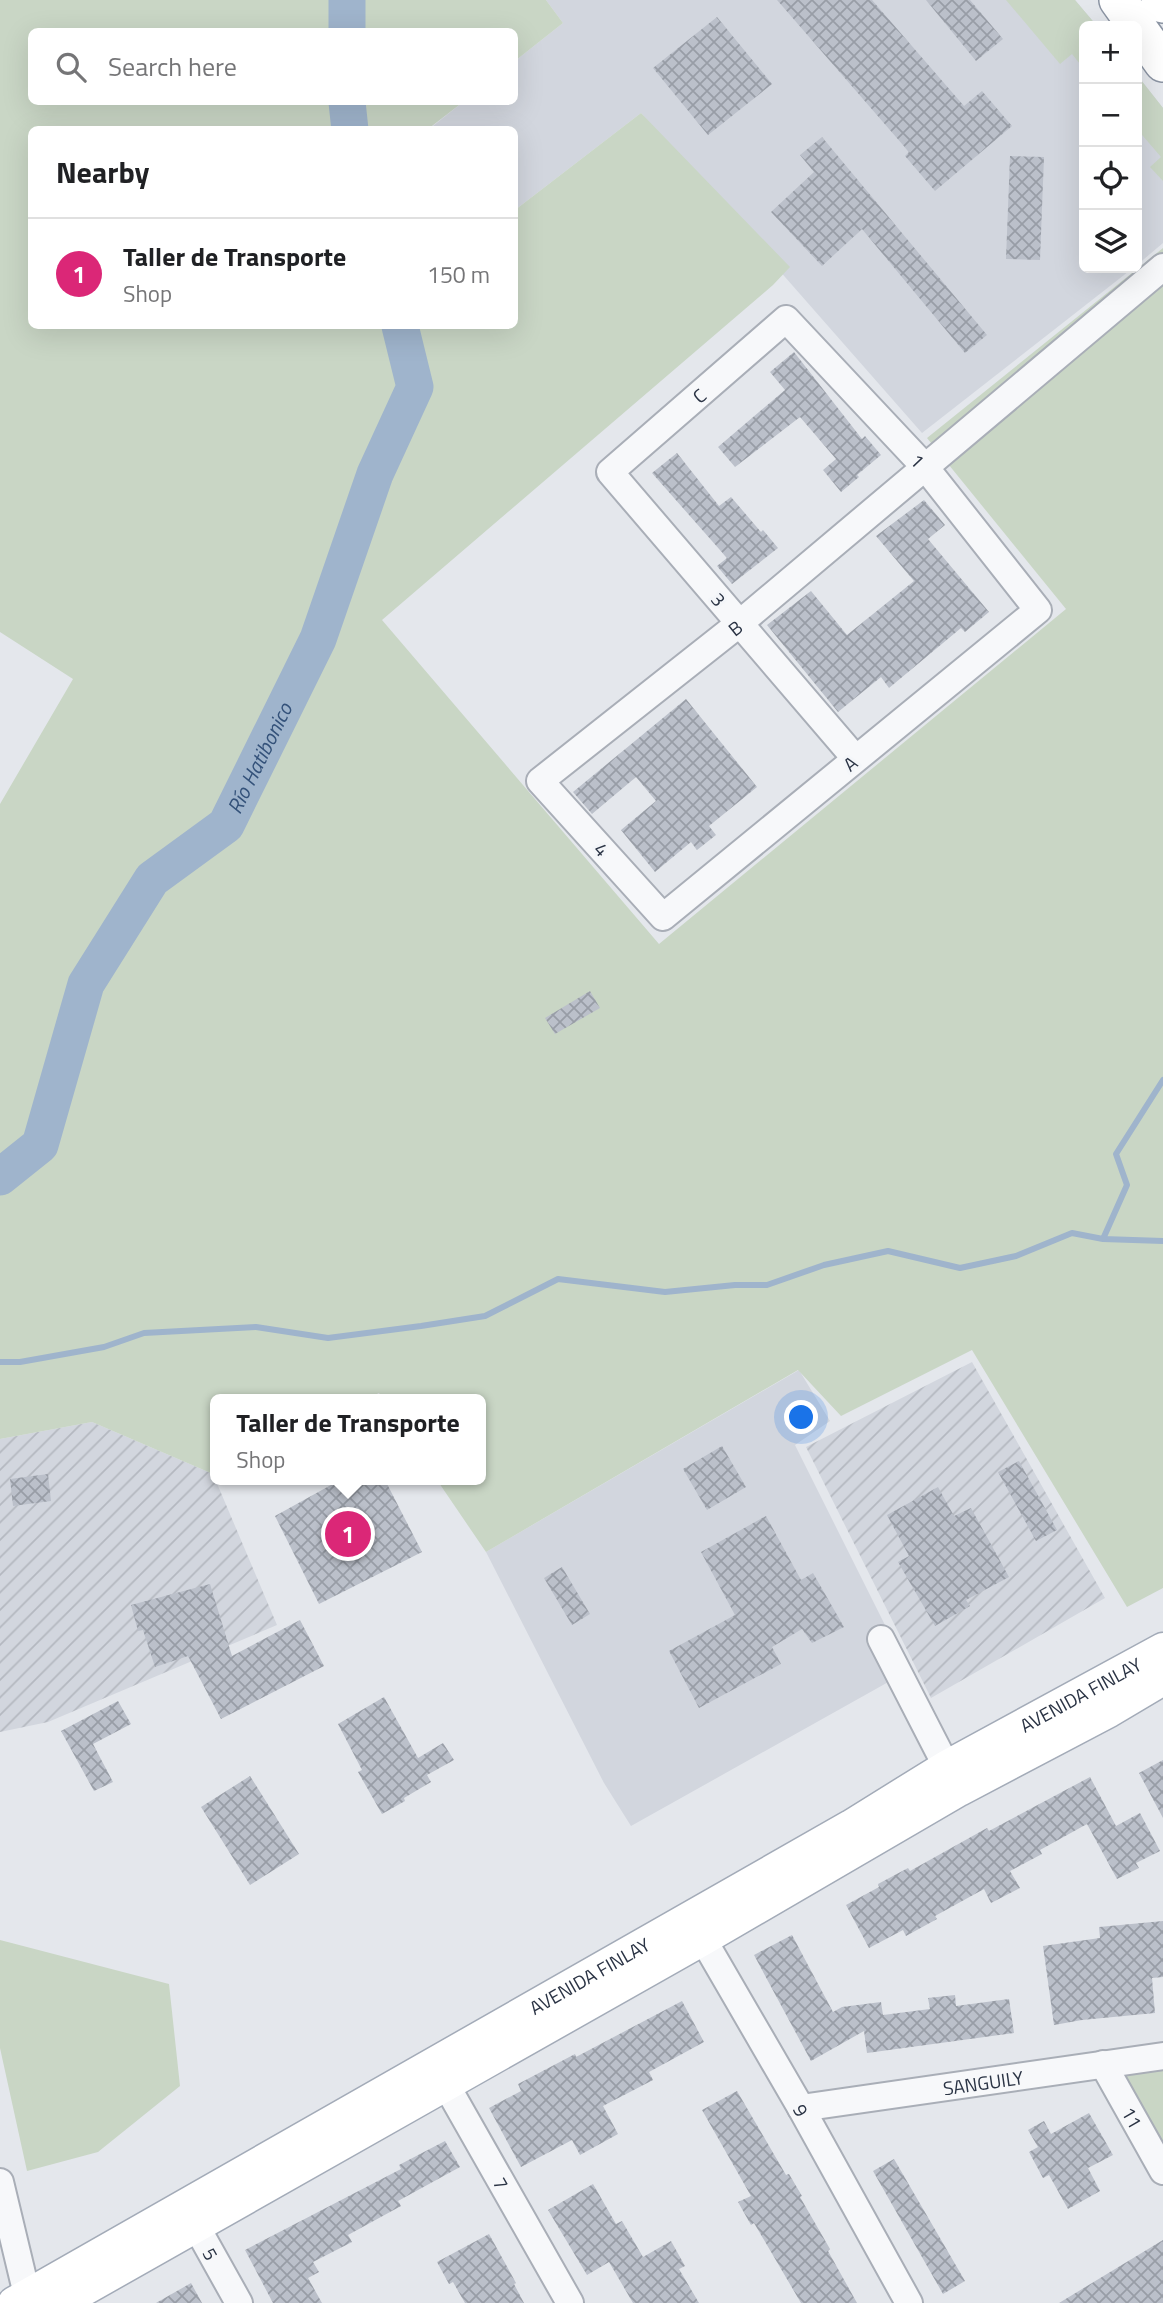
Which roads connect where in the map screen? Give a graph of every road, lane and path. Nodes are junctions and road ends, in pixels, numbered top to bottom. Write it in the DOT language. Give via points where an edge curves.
graph roads {
  1 [pos="1118,0"];
  2 [pos="1163,63"];
  3 [pos="1163,267"];
  4 [pos="786,319"];
  5 [pos="925,467"];
  6 [pos="610,472"];
  7 [pos="1038,610"];
  8 [pos="740,623"];
  9 [pos="855,758"];
  10 [pos="540,781"];
  11 [pos="663,917"];
  12 [pos="881,1640"];
  13 [pos="1163,1648"];
  14 [pos="1163,1679"];
  15 [pos="952,1779"];
  16 [pos="697,1928"];
  17 [pos="1163,2056"];
  18 [pos="1103,2064"];
  19 [pos="440,2074"];
  20 [pos="801,2108"];
  21 [pos="1163,2171"];
  22 [pos="0,2182"];
  23 [pos="191,2217"];
  24 [pos="23,2301"];
  25 [pos="60,2303"];
  26 [pos="239,2303"];
  27 [pos="570,2303"];
  28 [pos="909,2303"];
  1 -- 2 [label="highway"];
  3 -- 5 [label="street, B"];
  4 -- 5 [label="street, 1"];
  4 -- 6 [label="street, C"];
  5 -- 7 [label="street, 1"];
  5 -- 8 [label="street, B"];
  6 -- 8 [label="street, 3"];
  7 -- 9 [label="street, A"];
  8 -- 9 [label="street, 3"];
  8 -- 10 [label="street, B"];
  9 -- 11 [label="street, A"];
  10 -- 11 [label="street, 4"];
  12 -- 15 [label="street"];
  13 -- 15 [label="main road, AVENIDA FINLAY"];
  14 -- 15 [label="main road, AVENIDA FINLAY" via="1109,1711"];
  15 -- 16 [label="main road, AVENIDA FINLAY"];
  16 -- 19 [label="main road, AVENIDA FINLAY"];
  16 -- 20 [label="street, 9"];
  17 -- 18 [label="street, SANGUILY"];
  18 -- 20 [label="street, SANGUILY"];
  18 -- 21 [label="street, 11"];
  19 -- 23 [label="main road, AVENIDA FINLAY"];
  19 -- 27 [label="street, 7"];
  20 -- 28 [label="street, 9"];
  22 -- 24 [label="street"];
  23 -- 24 [label="main road, AVENIDA FINLAY"];
  23 -- 25 [label="main road, AVENIDA FINLAY"];
  23 -- 26 [label="street, 5"];
}
